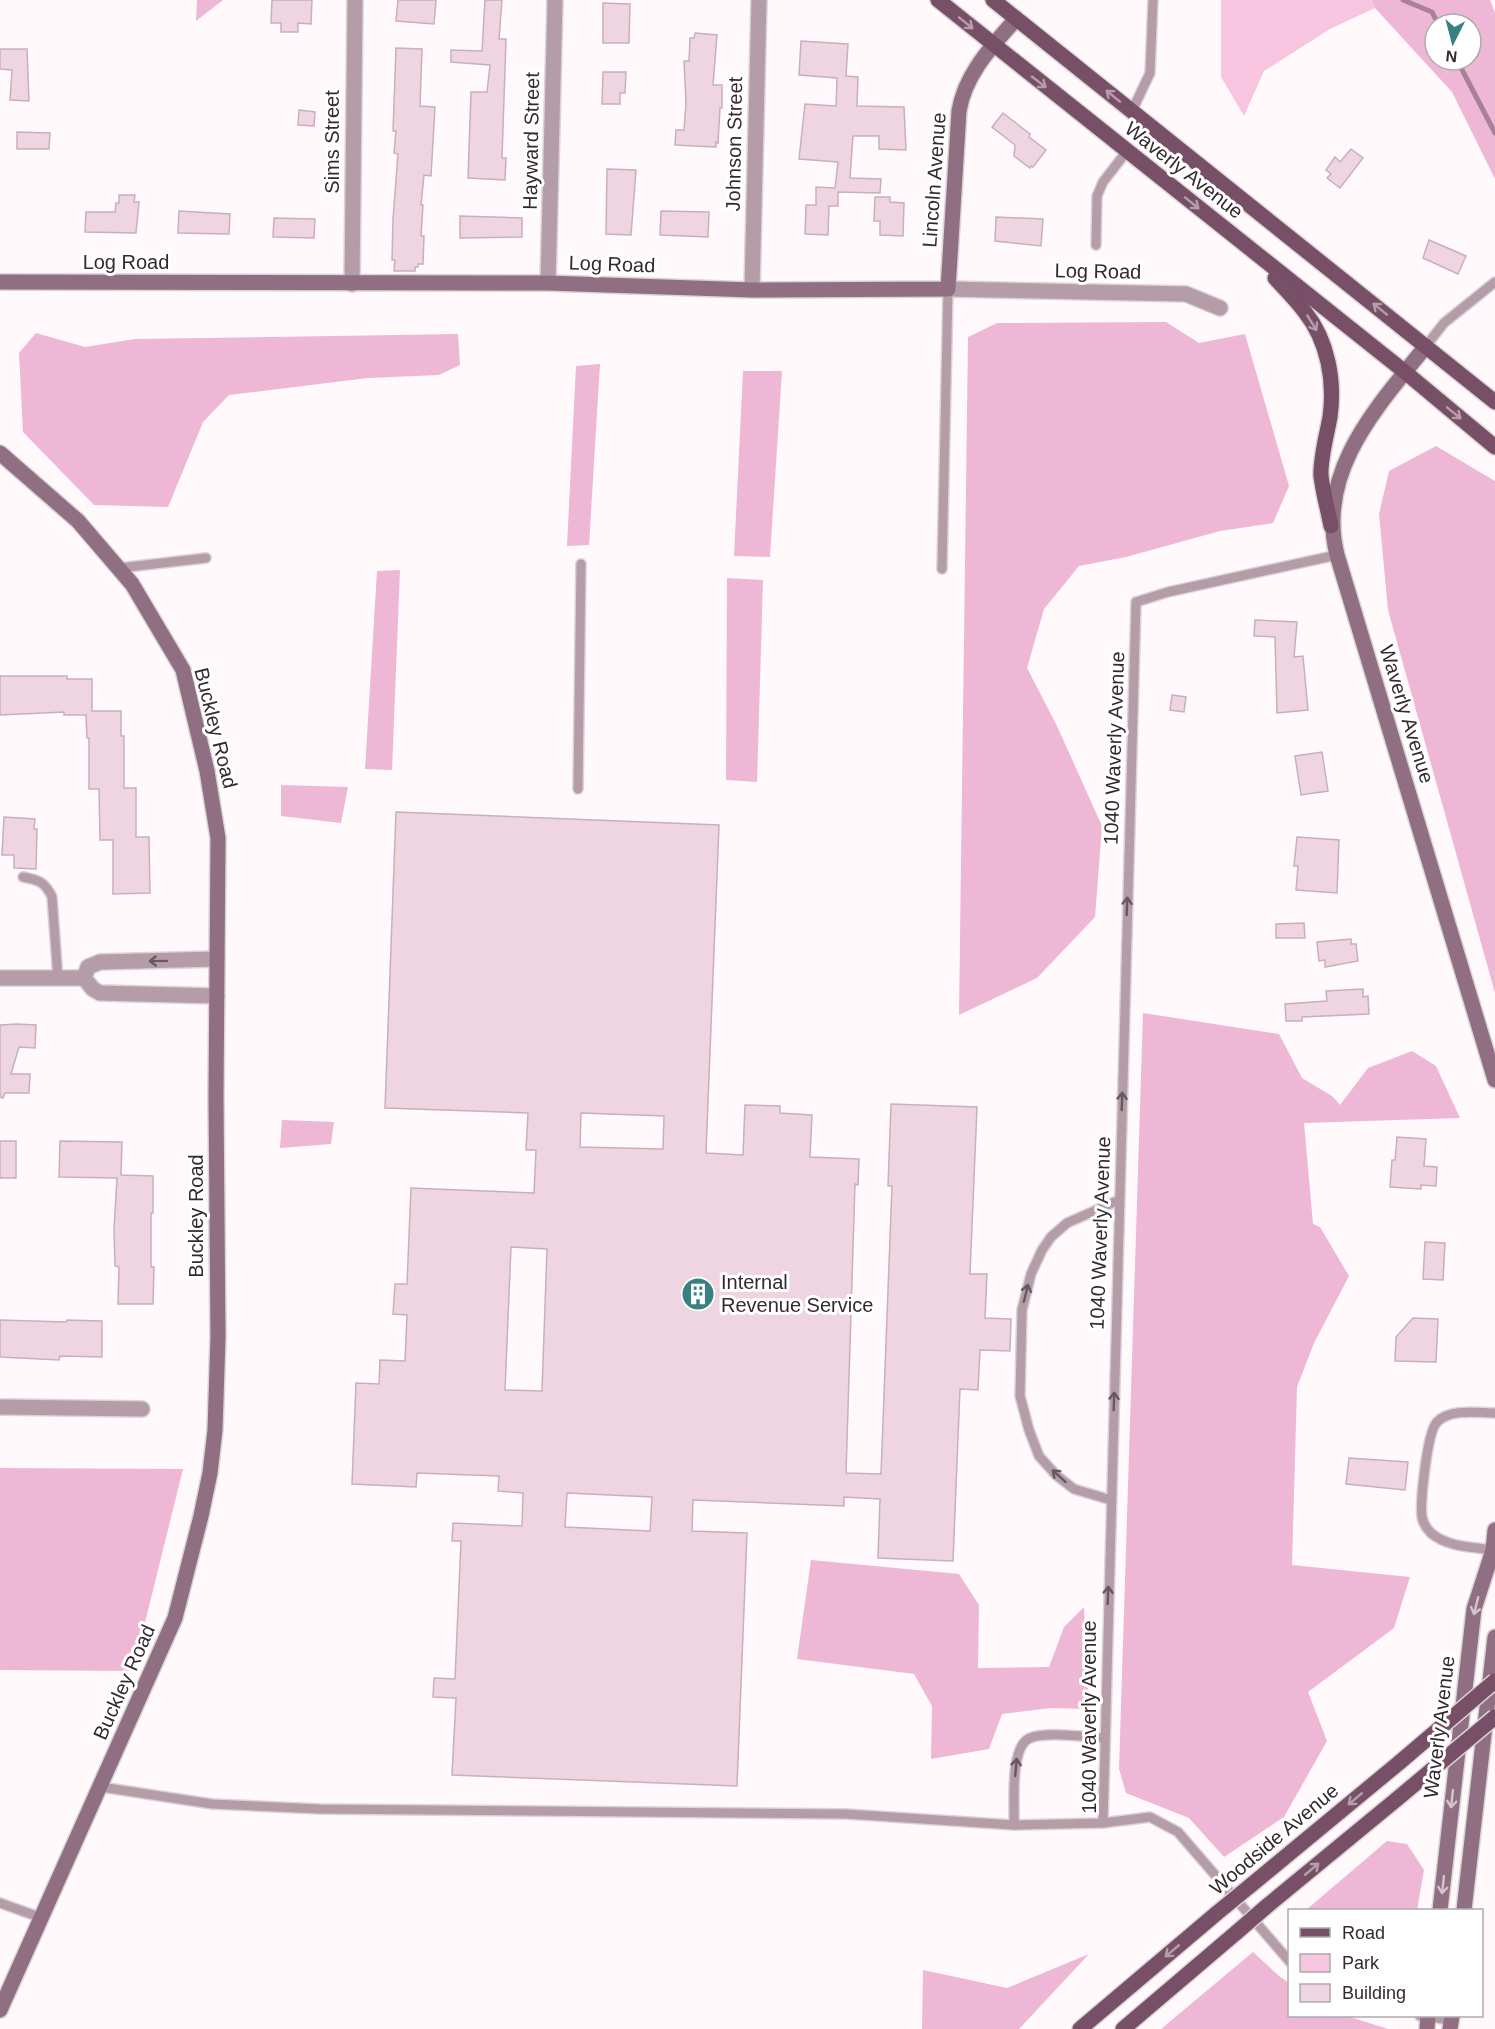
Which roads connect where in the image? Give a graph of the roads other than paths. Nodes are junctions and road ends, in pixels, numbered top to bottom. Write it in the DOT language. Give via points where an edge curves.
graph roads {
  1 [pos="355,0"];
  2 [pos="555,0"];
  3 [pos="759,0"];
  4 [pos="938,0"];
  5 [pos="993,0"];
  6 [pos="1153,0"];
  7 [pos="1016,19"];
  8 [pos="993,45"];
  9 [pos="1132,111"];
  10 [pos="1127,151"];
  11 [pos="1096,245"];
  12 [pos="1246,246"];
  13 [pos="0,282"];
  14 [pos="1495,282"];
  15 [pos="352,284"];
  16 [pos="548,284"];
  17 [pos="948,289"];
  18 [pos="752,290"];
  19 [pos="1220,308"];
  20 [pos="1426,346"];
  21 [pos="1405,372"];
  22 [pos="1495,402"];
  23 [pos="1495,447"];
  24 [pos="0,453"];
  25 [pos="1331,526"];
  26 [pos="1337,555"];
  27 [pos="206,558"];
  28 [pos="581,564"];
  29 [pos="119,568"];
  30 [pos="942,569"];
  31 [pos="578,789"];
  32 [pos="23,877"];
  33 [pos="217,959"];
  34 [pos="0,978"];
  35 [pos="84,978"];
  36 [pos="58,979"];
  37 [pos="217,996"];
  38 [pos="1495,1080"];
  39 [pos="1119,1200"];
  40 [pos="0,1407"];
  41 [pos="142,1409"];
  42 [pos="1495,1413"];
  43 [pos="1111,1500"];
  44 [pos="1495,1530"];
  45 [pos="1493,1550"];
  46 [pos="1495,1577"];
  47 [pos="1495,1638"];
  48 [pos="1495,1681"];
  49 [pos="1495,1717"];
  50 [pos="1104,1738"];
  51 [pos="101,1787"];
  52 [pos="1103,1823"];
  53 [pos="1014,1825"];
  54 [pos="0,1903"];
  55 [pos="1440,1909"];
  56 [pos="1464,1909"];
  57 [pos="42,1918"];
  58 [pos="1288,1960"];
  59 [pos="0,2010"];
  60 [pos="1426,2019"];
  61 [pos="1451,2021"];
  62 [pos="1080,2029"];
  63 [pos="1123,2029"];
  1 -- 15 [label="street, Sims Street"];
  2 -- 16 [label="street, Hayward Street"];
  3 -- 18 [label="street, Johnson Street"];
  4 -- 8 [label="main road, Waverly Avenue, one-way"];
  5 -- 7 [label="main road, Waverly Avenue"];
  6 -- 9 [label="lane" via="1150,73"];
  7 -- 8 [label="street, Lincoln Avenue"];
  9 -- 7 [label="main road, Waverly Avenue, one-way"];
  8 -- 10 [label="main road, Waverly Avenue, one-way"];
  8 -- 17 [label="street, Lincoln Avenue" via="961,97"];
  20 -- 9 [label="main road, Waverly Avenue, one-way"];
  10 -- 11 [label="lane" via="1102,182 1097,196"];
  10 -- 12 [label="main road, Waverly Avenue, one-way"];
  12 -- 21 [label="main road, Waverly Avenue"];
  12 -- 25 [label="main road, one-way" via="1305,312 1325,348 1332,390 1321,474"];
  13 -- 15 [label="street, Log Road"];
  14 -- 20 [label="lane" via="1444,323"];
  15 -- 16 [label="street, Log Road"];
  16 -- 18 [label="street, Log Road"];
  17 -- 18 [label="street, Log Road"];
  17 -- 19 [label="street, Log Road" via="1186,294"];
  17 -- 30 [label="lane"];
  20 -- 21 [label="street, Waverly Avenue"];
  20 -- 22 [label="main road"];
  21 -- 23 [label="main road, one-way"];
  21 -- 25 [label="street, Waverly Avenue" via="1348,454 1338,483"];
  24 -- 29 [label="street, Buckley Road" via="78,520"];
  25 -- 26 [label="street, Waverly Avenue"];
  26 -- 38 [label="street, Waverly Avenue"];
  39 -- 26 [label="lane, 1040 Waverly Avenue, one-way" via="1136,602"];
  27 -- 29 [label="lane"];
  28 -- 31 [label="lane"];
  29 -- 33 [label="street, Buckley Road" via="183,670 218,838"];
  32 -- 36 [label="lane" via="47,886 52,897"];
  33 -- 35 [label="street, one-way" via="100,962 88,967"];
  33 -- 37 [label="street, Buckley Road"];
  34 -- 36 [label="street"];
  35 -- 36 [label="street"];
  35 -- 37 [label="street" via="100,993"];
  37 -- 51 [label="street, Buckley Road" via="218,1367 210,1473 175,1618"];
  43 -- 39 [label="lane, 1040 Waverly Avenue, one-way"];
  43 -- 39 [label="lane, one-way" via="1074,1489 1039,1456 1020,1396 1020,1364 1022,1310 1042,1250 1067,1223"];
  40 -- 41 [label="street"];
  42 -- 45 [label="lane" via="1452,1414 1436,1423 1430,1434 1421,1504 1422,1521 1444,1542"];
  50 -- 43 [label="lane, 1040 Waverly Avenue, one-way"];
  44 -- 45 [label="street, Waverly Avenue"];
  45 -- 46 [label="street, Waverly Avenue"];
  45 -- 55 [label="street, Waverly Avenue, one-way" via="1474,1609"];
  47 -- 56 [label="street"];
  48 -- 62 [label="main road, Woodside Avenue, one-way, bridge"];
  63 -- 49 [label="main road, one-way, bridge"];
  50 -- 52 [label="lane, 1040 Waverly Avenue"];
  53 -- 50 [label="lane, one-way" via="1016,1761 1022,1743 1045,1735"];
  51 -- 53 [label="lane" via="212,1804 309,1809 846,1814"];
  51 -- 57 [label="street, Buckley Road"];
  52 -- 53 [label="lane"];
  52 -- 58 [label="lane, 1040 Waverly Avenue" via="1150,1817 1178,1833"];
  54 -- 57 [label="lane"];
  57 -- 59 [label="street, Buckley Road"];
  60 -- 61 [label="lane"];
}
